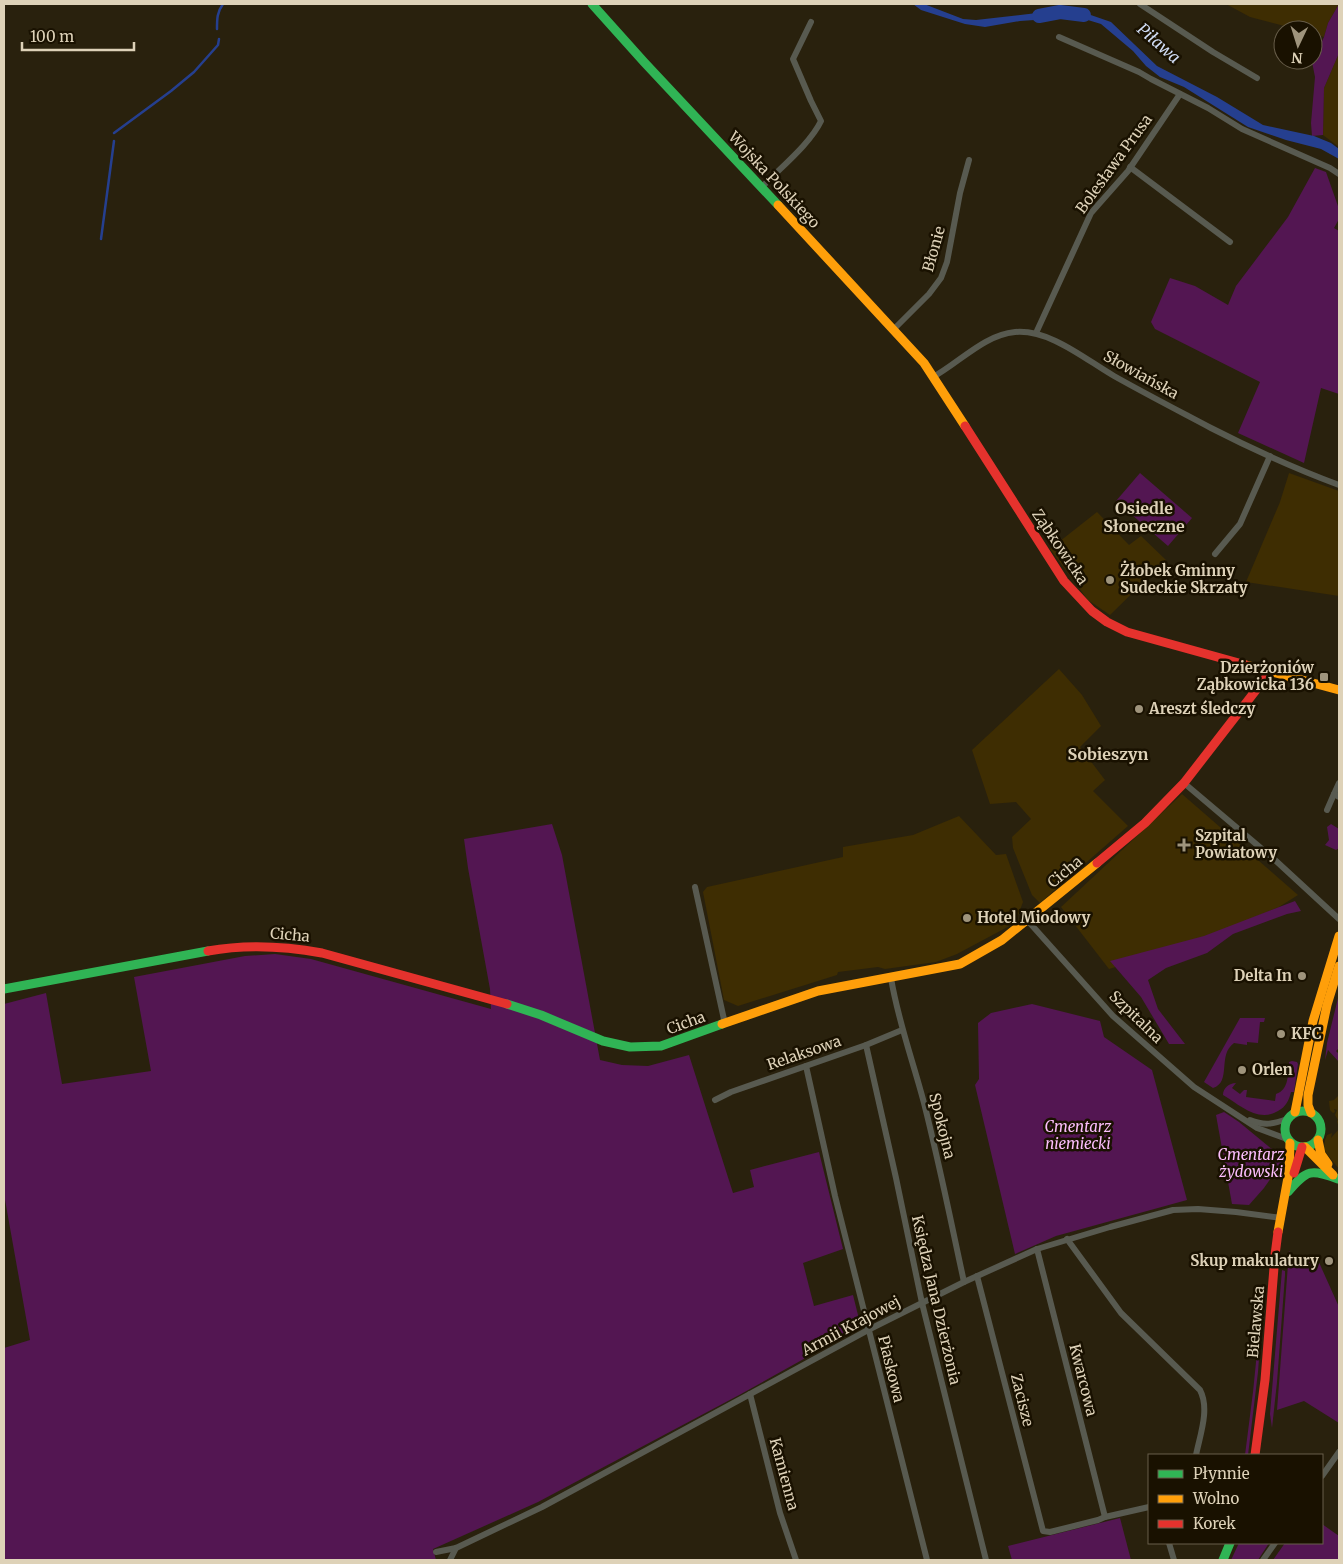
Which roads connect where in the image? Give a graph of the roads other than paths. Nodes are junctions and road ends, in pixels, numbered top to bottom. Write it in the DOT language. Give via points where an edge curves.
graph roads {
  1 [pos="592,4"];
  2 [pos="1140,4"];
  3 [pos="811,22"];
  4 [pos="1059,37"];
  5 [pos="1257,78"];
  6 [pos="1180,94"];
  7 [pos="969,160"];
  8 [pos="1130,167"];
  9 [pos="1339,174"];
  10 [pos="762,187"];
  11 [pos="1230,242"];
  12 [pos="894,329"];
  13 [pos="1036,334"];
  14 [pos="933,377"];
  15 [pos="1270,456"];
  16 [pos="1339,485"];
  17 [pos="1215,554"];
  18 [pos="1270,672"];
  19 [pos="1339,690"];
  20 [pos="1184,783"];
  21 [pos="1339,783"];
  22 [pos="1337,795"];
  23 [pos="1327,810"];
  24 [pos="695,887"];
  25 [pos="1339,919"];
  26 [pos="1028,921"];
  27 [pos="1339,936"];
  28 [pos="1339,966"];
  29 [pos="892,978"];
  30 [pos="1329,985"];
  31 [pos="4,989"];
  32 [pos="725,1024"];
  33 [pos="902,1030"];
  34 [pos="866,1045"];
  35 [pos="806,1066"];
  36 [pos="715,1100"];
  37 [pos="1295,1112"];
  38 [pos="1311,1113"];
  39 [pos="1240,1116"];
  40 [pos="1287,1119"];
  41 [pos="1318,1140"];
  42 [pos="1288,1141"];
  43 [pos="1303,1147"];
  44 [pos="1339,1179"];
  45 [pos="1288,1192"];
  46 [pos="1282,1218"];
  47 [pos="1067,1239"];
  48 [pos="1037,1249"];
  49 [pos="977,1276"];
  50 [pos="964,1282"];
  51 [pos="922,1303"];
  52 [pos="868,1330"];
  53 [pos="750,1394"];
  54 [pos="1339,1452"];
  55 [pos="1196,1454"];
  56 [pos="1256,1454"];
  57 [pos="1323,1475"];
  58 [pos="1148,1507"];
  59 [pos="1105,1516"];
  60 [pos="1169,1544"];
  61 [pos="1230,1544"];
  62 [pos="1274,1544"];
  63 [pos="456,1548"];
  64 [pos="436,1552"];
  65 [pos="450,1560"];
  66 [pos="796,1560"];
  67 [pos="927,1560"];
  68 [pos="986,1560"];
  69 [pos="1174,1560"];
  70 [pos="1223,1560"];
  71 [pos="1263,1560"];
  1 -- 10 [label="street, Wojska Polskiego"];
  2 -- 5 [label="street"];
  3 -- 10 [label="street" via="793,58 821,121 817,130"];
  4 -- 6 [label="street"];
  6 -- 8 [label="street, Bolesława Prusa"];
  6 -- 9 [label="street" via="1242,130"];
  7 -- 12 [label="street, Błonie" via="941,278 930,294"];
  8 -- 11 [label="street"];
  8 -- 13 [label="street, Bolesława Prusa" via="1090,213"];
  10 -- 12 [label="street, Wojska Polskiego"];
  12 -- 14 [label="street, Wojska Polskiego"];
  13 -- 14 [label="street, Słowiańska" via="1015,332 993,338"];
  13 -- 15 [label="street, Słowiańska" via="1055,341 1209,427"];
  14 -- 18 [label="street, Ząbkowicka" via="1064,581 1090,611 1127,632"];
  15 -- 16 [label="street, Słowiańska"];
  15 -- 17 [label="street" via="1240,524"];
  18 -- 19 [label="street, Ząbkowicka"];
  18 -- 20 [label="street, Cicha"];
  20 -- 25 [label="street"];
  20 -- 26 [label="street, Cicha" via="1144,824"];
  21 -- 22 [label="street"];
  22 -- 23 [label="street"];
  24 -- 32 [label="street"];
  26 -- 29 [label="street, Cicha" via="960,964"];
  26 -- 39 [label="street, Szpitalna" via="1113,1016 1194,1087"];
  27 -- 30 [label="street"];
  28 -- 30 [label="street"];
  29 -- 32 [label="street, Cicha" via="818,991"];
  29 -- 33 [label="street, Spokojna"];
  30 -- 37 [label="street" via="1313,1021"];
  30 -- 38 [label="street" via="1308,1095"];
  31 -- 32 [label="street, Cicha" via="219,949 268,946 337,956 515,1006 616,1046 661,1046"];
  33 -- 34 [label="street, Relaksowa"];
  33 -- 50 [label="street, Spokojna" via="935,1147"];
  34 -- 35 [label="street, Relaksowa"];
  34 -- 51 [label="street, Księdza Jana Dzierżonia"];
  35 -- 36 [label="street, Relaksowa"];
  35 -- 52 [label="street, Piaskowa"];
  37 -- 38 [label="street"];
  37 -- 40 [label="street"];
  38 -- 41 [label="street" via="1320,1124"];
  39 -- 40 [label="street, Szpitalna" via="1257,1123 1272,1124"];
  39 -- 42 [label="street, Szpitalna" via="1256,1128"];
  40 -- 42 [label="street" via="1284,1129"];
  41 -- 43 [label="street"];
  41 -- 44 [label="street" via="1321,1154"];
  42 -- 43 [label="street"];
  42 -- 45 [label="street, Bielawska" via="1291,1159"];
  43 -- 44 [label="street"];
  43 -- 45 [label="street, Bielawska"];
  44 -- 45 [label="street" via="1310,1172 1300,1177"];
  45 -- 46 [label="street, Bielawska"];
  46 -- 47 [label="street, Armii Krajowej" via="1187,1208"];
  46 -- 56 [label="street, Bielawska"];
  47 -- 48 [label="street, Armii Krajowej"];
  47 -- 55 [label="street" via="1121,1312 1200,1390 1204,1413"];
  48 -- 49 [label="street, Armii Krajowej"];
  48 -- 59 [label="street, Kwarcowa"];
  49 -- 50 [label="street, Armii Krajowej"];
  49 -- 59 [label="street, Zacisze" via="1043,1531 1050,1532"];
  50 -- 51 [label="street, Armii Krajowej"];
  51 -- 52 [label="street, Armii Krajowej"];
  51 -- 68 [label="street, Księdza Jana Dzierżonia"];
  52 -- 53 [label="street, Armii Krajowej"];
  52 -- 67 [label="street, Piaskowa"];
  53 -- 63 [label="street, Armii Krajowej" via="542,1506"];
  53 -- 66 [label="street, Kamienna" via="780,1513"];
  54 -- 57 [label="street"];
  58 -- 59 [label="street"];
  60 -- 69 [label="street"];
  61 -- 70 [label="street"];
  62 -- 71 [label="street"];
  63 -- 64 [label="street, Armii Krajowej"];
  63 -- 65 [label="street"];
}
